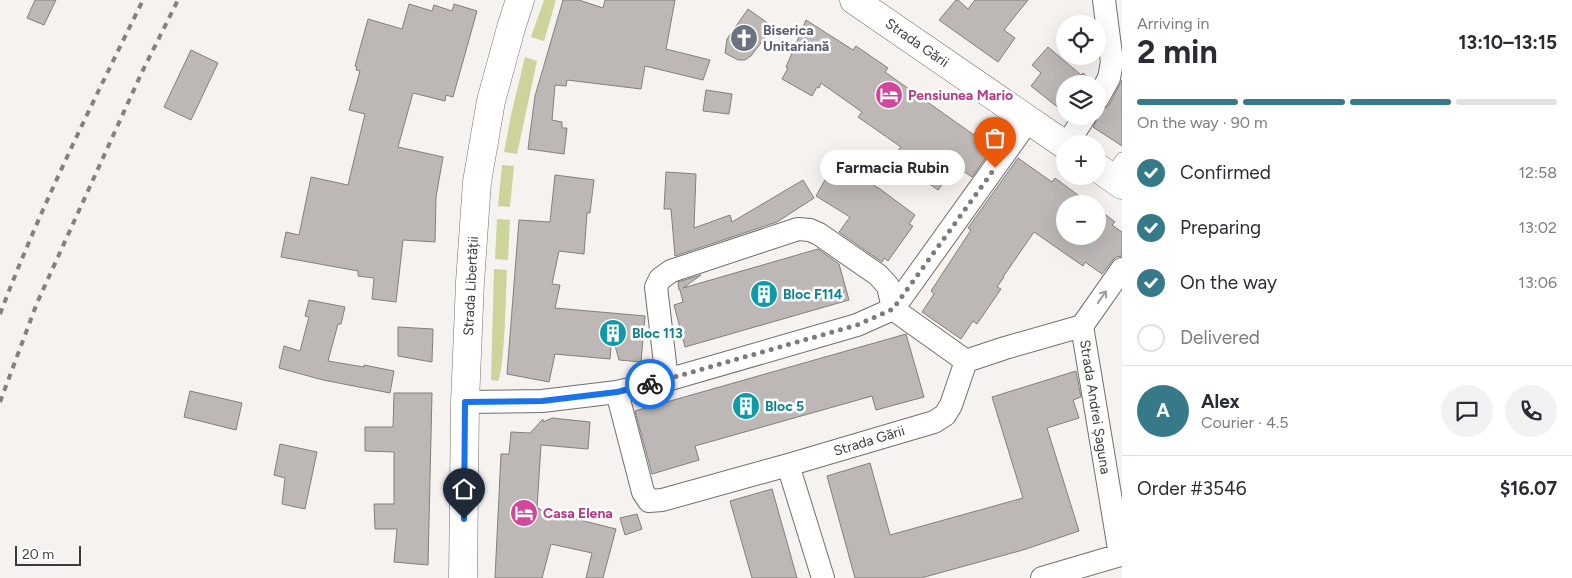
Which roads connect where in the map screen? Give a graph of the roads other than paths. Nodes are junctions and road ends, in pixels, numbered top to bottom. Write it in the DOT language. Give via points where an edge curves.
graph roads {
  1 [pos="520,0"];
  2 [pos="854,0"];
  3 [pos="1104,0"];
  4 [pos="1106,83"];
  5 [pos="1028,121"];
  6 [pos="1056,138"];
  7 [pos="1122,269"];
  8 [pos="893,309"];
  9 [pos="1082,326"];
  10 [pos="966,361"];
  11 [pos="668,380"];
  12 [pos="617,392"];
  13 [pos="465,402"];
  14 [pos="788,466"];
  15 [pos="463,578"];
  16 [pos="822,578"];
  17 [pos="1042,578"];
  1 -- 13 [label="street, Strada Libertății" via="491,101 477,182"];
  2 -- 5 [label="street, Strada Gării"];
  3 -- 4 [label="street" via="1112,62"];
  5 -- 6 [label="street, Strada Gării"];
  5 -- 8 [label="street"];
  9 -- 7 [label="street, one-way"];
  8 -- 10 [label="street"];
  8 -- 11 [label="street" via="857,325"];
  8 -- 11 [label="street" via="888,286 878,275 819,234 798,229 671,271 660,279 656,287"];
  9 -- 10 [label="street"];
  9 -- 17 [label="street, Strada Andrei Șaguna" via="1120,555"];
  10 -- 14 [label="street, Strada Gării" via="946,415 934,422"];
  11 -- 12 [label="street"];
  12 -- 13 [label="street" via="542,401"];
  12 -- 14 [label="street, Strada Gării" via="643,492 649,501"];
  13 -- 15 [label="street, Strada Libertății"];
  14 -- 16 [label="street"];
}
